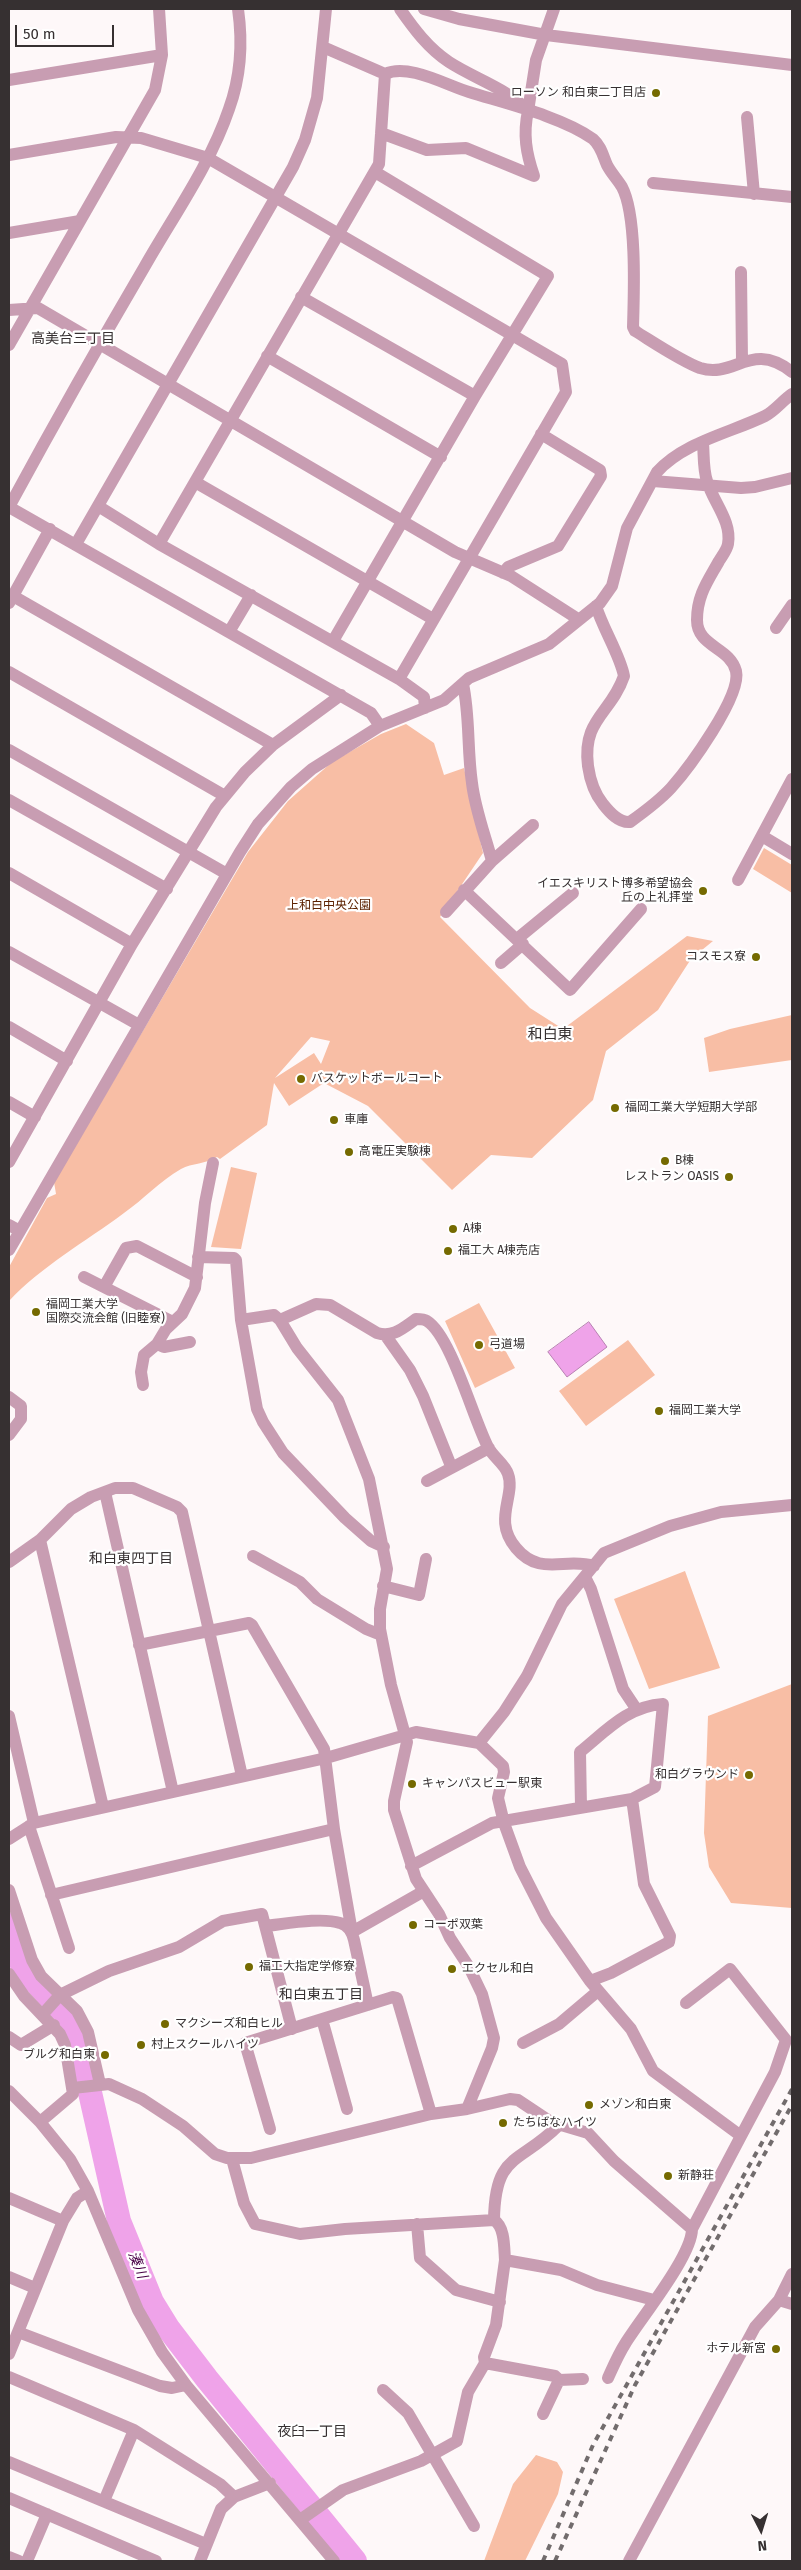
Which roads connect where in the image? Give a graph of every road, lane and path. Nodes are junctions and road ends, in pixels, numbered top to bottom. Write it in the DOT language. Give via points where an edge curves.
graph roads {
  1 [pos="158,9"];
  2 [pos="238,9"];
  3 [pos="326,9"];
  4 [pos="400,9"];
  5 [pos="424,9"];
  6 [pos="554,9"];
  7 [pos="546,35"];
  8 [pos="323,47"];
  9 [pos="162,55"];
  10 [pos="792,65"];
  11 [pos="385,74"];
  12 [pos="9,80"];
  13 [pos="528,111"];
  14 [pos="747,117"];
  15 [pos="381,133"];
  16 [pos="129,137"];
  17 [pos="9,155"];
  18 [pos="208,158"];
  19 [pos="375,172"];
  20 [pos="653,183"];
  21 [pos="754,194"];
  22 [pos="792,197"];
  23 [pos="275,198"];
  24 [pos="80,221"];
  25 [pos="9,231"];
  26 [pos="337,234"];
  27 [pos="741,272"];
  28 [pos="301,297"];
  29 [pos="30,308"];
  30 [pos="9,310"];
  31 [pos="512,336"];
  32 [pos="99,344"];
  33 [pos="9,345"];
  34 [pos="267,356"];
  35 [pos="742,361"];
  36 [pos="792,372"];
  37 [pos="168,384"];
  38 [pos="792,394"];
  39 [pos="475,396"];
  40 [pos="230,420"];
  41 [pos="541,434"];
  42 [pos="703,443"];
  43 [pos="441,457"];
  44 [pos="792,478"];
  45 [pos="652,481"];
  46 [pos="195,482"];
  47 [pos="709,486"];
  48 [pos="98,506"];
  49 [pos="9,507"];
  50 [pos="404,522"];
  51 [pos="50,529"];
  52 [pos="76,544"];
  53 [pos="159,544"];
  54 [pos="469,558"];
  55 [pos="503,573"];
  56 [pos="368,582"];
  57 [pos="251,595"];
  58 [pos="11,599"];
  59 [pos="792,605"];
  60 [pos="596,606"];
  61 [pos="433,619"];
  62 [pos="578,619"];
  63 [pos="776,628"];
  64 [pos="229,632"];
  65 [pos="333,641"];
  66 [pos="9,672"];
  67 [pos="399,679"];
  68 [pos="463,684"];
  69 [pos="341,695"];
  70 [pos="425,708"];
  71 [pos="380,726"];
  72 [pos="274,745"];
  73 [pos="9,750"];
  74 [pos="792,779"];
  75 [pos="225,796"];
  76 [pos="9,800"];
  77 [pos="533,825"];
  78 [pos="762,836"];
  79 [pos="188,852"];
  80 [pos="792,854"];
  81 [pos="492,860"];
  82 [pos="9,873"];
  83 [pos="227,874"];
  84 [pos="738,880"];
  85 [pos="167,889"];
  86 [pos="464,890"];
  87 [pos="573,893"];
  88 [pos="641,908"];
  89 [pos="446,912"];
  90 [pos="520,942"];
  91 [pos="132,944"];
  92 [pos="9,952"];
  93 [pos="501,963"];
  94 [pos="99,1004"];
  95 [pos="139,1025"];
  96 [pos="9,1027"];
  97 [pos="67,1060"];
  98 [pos="9,1102"];
  99 [pos="35,1117"];
  100 [pos="9,1162"];
  101 [pos="213,1163"];
  102 [pos="14,1228"];
  103 [pos="9,1250"];
  104 [pos="198,1257"];
  105 [pos="84,1277"];
  106 [pos="196,1277"];
  107 [pos="104,1287"];
  108 [pos="241,1320"];
  109 [pos="280,1320"];
  110 [pos="173,1322"];
  111 [pos="386,1336"];
  112 [pos="190,1342"];
  113 [pos="157,1344"];
  114 [pos="143,1386"];
  115 [pos="9,1397"];
  116 [pos="9,1435"];
  117 [pos="488,1448"];
  118 [pos="451,1466"];
  119 [pos="427,1481"];
  120 [pos="104,1492"];
  121 [pos="792,1505"];
  122 [pos="40,1540"];
  123 [pos="384,1546"];
  124 [pos="253,1556"];
  125 [pos="426,1559"];
  126 [pos="9,1562"];
  127 [pos="594,1566"];
  128 [pos="585,1577"];
  129 [pos="384,1586"];
  130 [pos="209,1631"];
  131 [pos="382,1635"];
  132 [pos="140,1645"];
  133 [pos="637,1710"];
  134 [pos="9,1716"];
  135 [pos="405,1735"];
  136 [pos="479,1743"];
  137 [pos="326,1758"];
  138 [pos="242,1776"];
  139 [pos="173,1792"];
  140 [pos="632,1799"];
  141 [pos="103,1807"];
  142 [pos="581,1807"];
  143 [pos="504,1823"];
  144 [pos="31,1825"];
  145 [pos="334,1829"];
  146 [pos="9,1838"];
  147 [pos="410,1866"];
  148 [pos="9,1890"];
  149 [pos="424,1891"];
  150 [pos="51,1895"];
  151 [pos="265,1926"];
  152 [pos="352,1932"];
  153 [pos="69,1948"];
  154 [pos="9,1974"];
  155 [pos="594,1986"];
  156 [pos="60,1995"];
  157 [pos="686,2003"];
  158 [pos="368,2005"];
  159 [pos="43,2014"];
  160 [pos="322,2019"];
  161 [pos="54,2025"];
  162 [pos="292,2028"];
  163 [pos="9,2037"];
  164 [pos="523,2043"];
  165 [pos="98,2084"];
  166 [pos="76,2088"];
  167 [pos="9,2091"];
  168 [pos="347,2109"];
  169 [pos="467,2109"];
  170 [pos="431,2114"];
  171 [pos="40,2122"];
  172 [pos="559,2125"];
  173 [pos="270,2129"];
  174 [pos="741,2136"];
  175 [pos="232,2158"];
  176 [pos="88,2191"];
  177 [pos="9,2198"];
  178 [pos="494,2220"];
  179 [pos="63,2221"];
  180 [pos="417,2224"];
  181 [pos="692,2229"];
  182 [pos="505,2260"];
  183 [pos="792,2274"];
  184 [pos="9,2277"];
  185 [pos="35,2288"];
  186 [pos="654,2300"];
  187 [pos="779,2300"];
  188 [pos="500,2302"];
  189 [pos="792,2304"];
  190 [pos="18,2332"];
  191 [pos="10,2348"];
  192 [pos="485,2363"];
  193 [pos="9,2377"];
  194 [pos="608,2378"];
  195 [pos="583,2379"];
  196 [pos="559,2380"];
  197 [pos="186,2385"];
  198 [pos="383,2390"];
  199 [pos="543,2414"];
  200 [pos="134,2430"];
  201 [pos="433,2454"];
  202 [pos="9,2462"];
  203 [pos="270,2483"];
  204 [pos="234,2497"];
  205 [pos="9,2498"];
  206 [pos="104,2501"];
  207 [pos="47,2514"];
  208 [pos="300,2520"];
  209 [pos="474,2526"];
  210 [pos="206,2544"];
  211 [pos="9,2557"];
  212 [pos="204,2560"];
  213 [pos="19,2561"];
  214 [pos="27,2561"];
  215 [pos="156,2561"];
  216 [pos="334,2561"];
  217 [pos="629,2561"];
  1 -- 9 [label="street"];
  2 -- 18 [label="street" via="242,38 239,72 229,110"];
  3 -- 8 [label="street"];
  4 -- 13 [label="street" via="429,47 449,62 518,100"];
  5 -- 7 [label="street"];
  6 -- 7 [label="street"];
  7 -- 10 [label="street"];
  7 -- 13 [label="street" via="536,60"];
  8 -- 11 [label="street"];
  8 -- 23 [label="street" via="317,98 305,140"];
  9 -- 12 [label="street"];
  9 -- 16 [label="street" via="155,90"];
  11 -- 13 [label="street" via="407,70"];
  11 -- 15 [label="street"];
  13 -- 15 [label="street" via="524,127 534,176 466,148 427,150"];
  13 -- 35 [label="street" via="591,138 599,145 614,178 622,186 631,224 635,331 701,368 725,368"];
  14 -- 21 [label="street"];
  15 -- 19 [label="street" via="379,164"];
  16 -- 17 [label="street"];
  16 -- 18 [label="street"];
  16 -- 24 [label="street"];
  18 -- 23 [label="street"];
  18 -- 32 [label="street"];
  19 -- 26 [label="street"];
  19 -- 31 [label="street" via="548,276"];
  20 -- 21 [label="street"];
  21 -- 22 [label="street"];
  23 -- 26 [label="street"];
  23 -- 37 [label="street"];
  24 -- 25 [label="street"];
  24 -- 29 [label="street"];
  26 -- 28 [label="street"];
  26 -- 31 [label="street"];
  27 -- 35 [label="street"];
  28 -- 34 [label="street"];
  28 -- 39 [label="street"];
  29 -- 30 [label="street"];
  29 -- 32 [label="street" via="38,308"];
  29 -- 33 [label="street"];
  31 -- 39 [label="street"];
  31 -- 41 [label="street" via="562,364 566,392"];
  32 -- 37 [label="street"];
  32 -- 49 [label="street"];
  34 -- 40 [label="street"];
  34 -- 43 [label="street"];
  35 -- 36 [label="street" via="770,359"];
  37 -- 40 [label="street"];
  37 -- 48 [label="street"];
  38 -- 42 [label="street" via="768,414"];
  39 -- 43 [label="street"];
  40 -- 46 [label="street"];
  40 -- 50 [label="street"];
  41 -- 54 [label="street"];
  41 -- 55 [label="street" via="600,470 601,476 558,546 508,567"];
  42 -- 45 [label="street" via="680,452"];
  42 -- 47 [label="street"];
  43 -- 50 [label="street"];
  44 -- 47 [label="street" via="755,487"];
  45 -- 47 [label="street"];
  45 -- 60 [label="street" via="627,528 612,586"];
  46 -- 53 [label="street"];
  46 -- 56 [label="street"];
  47 -- 60 [label="street" via="726,523 728,547 702,588 697,622 700,635 730,660 736,671 737,684 706,741 671,788 630,822 619,820 607,809 596,795 590,775 586,748 589,735 624,676"];
  48 -- 52 [label="street"];
  48 -- 53 [label="street"];
  49 -- 51 [label="street"];
  50 -- 54 [label="street"];
  50 -- 56 [label="street"];
  51 -- 52 [label="street"];
  51 -- 58 [label="street"];
  52 -- 64 [label="street"];
  53 -- 57 [label="street"];
  54 -- 55 [label="street"];
  54 -- 61 [label="street"];
  55 -- 62 [label="street"];
  56 -- 61 [label="street"];
  56 -- 65 [label="street"];
  57 -- 64 [label="street"];
  57 -- 65 [label="street"];
  58 -- 72 [label="street"];
  59 -- 63 [label="street"];
  60 -- 62 [label="street"];
  61 -- 67 [label="street"];
  62 -- 68 [label="street" via="549,644 469,678"];
  64 -- 69 [label="street"];
  65 -- 67 [label="street"];
  66 -- 75 [label="street"];
  67 -- 70 [label="street" via="424,697"];
  68 -- 70 [label="street" via="444,700"];
  68 -- 81 [label="street" via="468,707 472,784"];
  69 -- 71 [label="street" via="371,713"];
  69 -- 72 [label="street"];
  70 -- 71 [label="street"];
  71 -- 83 [label="street" via="312,769 291,787 258,824"];
  72 -- 75 [label="street"];
  73 -- 79 [label="street"];
  74 -- 78 [label="street"];
  75 -- 79 [label="street"];
  76 -- 85 [label="street"];
  77 -- 81 [label="street"];
  78 -- 80 [label="street"];
  78 -- 84 [label="street"];
  79 -- 83 [label="street"];
  79 -- 85 [label="street"];
  81 -- 86 [label="street"];
  82 -- 91 [label="street"];
  83 -- 95 [label="street"];
  85 -- 91 [label="street"];
  86 -- 89 [label="street"];
  86 -- 90 [label="street"];
  87 -- 90 [label="street"];
  88 -- 90 [label="street" via="570,990"];
  90 -- 93 [label="street"];
  91 -- 94 [label="street"];
  92 -- 94 [label="street"];
  94 -- 95 [label="street"];
  94 -- 97 [label="street"];
  95 -- 102 [label="street"];
  96 -- 97 [label="street"];
  97 -- 99 [label="street"];
  98 -- 99 [label="street"];
  99 -- 100 [label="street"];
  101 -- 104 [label="street"];
  102 -- 103 [label="street"];
  104 -- 106 [label="street"];
  104 -- 108 [label="street" via="234,1258"];
  105 -- 107 [label="street"];
  106 -- 107 [label="street" via="132,1246 126,1248"];
  106 -- 110 [label="street" via="191,1298"];
  107 -- 110 [label="street"];
  108 -- 109 [label="street" via="274,1315"];
  108 -- 123 [label="street" via="257,1409 282,1453 345,1518 371,1541"];
  109 -- 111 [label="street" via="322,1304"];
  109 -- 123 [label="street" via="297,1348 338,1400 369,1479"];
  110 -- 113 [label="street"];
  111 -- 117 [label="street" via="416,1319 426,1320 439,1333 465,1387"];
  111 -- 118 [label="street" via="410,1370 423,1396"];
  112 -- 113 [label="street" via="164,1347"];
  113 -- 114 [label="street" via="144,1354 141,1362"];
  115 -- 116 [label="street" via="21,1406 21,1419"];
  117 -- 118 [label="street"];
  117 -- 127 [label="street" via="508,1473 510,1482 504,1520 515,1547 538,1564"];
  118 -- 119 [label="street"];
  120 -- 122 [label="street" via="71,1510"];
  120 -- 130 [label="street" via="133,1488 182,1512"];
  120 -- 132 [label="street"];
  121 -- 127 [label="street" via="721,1512 670,1526 604,1553"];
  122 -- 126 [label="street"];
  122 -- 141 [label="street"];
  123 -- 129 [label="street" via="387,1568"];
  124 -- 131 [label="street" via="300,1582 317,1599 366,1629"];
  125 -- 129 [label="street" via="419,1595"];
  127 -- 128 [label="street"];
  128 -- 133 [label="street" via="623,1689"];
  128 -- 136 [label="street" via="562,1604 527,1676"];
  129 -- 131 [label="street" via="380,1609"];
  130 -- 132 [label="street"];
  130 -- 137 [label="street" via="252,1625 324,1749"];
  130 -- 138 [label="street"];
  131 -- 135 [label="street"];
  132 -- 139 [label="street"];
  133 -- 140 [label="street" via="663,1704 655,1787"];
  133 -- 142 [label="street" via="625,1714 580,1752"];
  134 -- 144 [label="street"];
  135 -- 136 [label="street" via="424,1732"];
  135 -- 137 [label="street"];
  135 -- 147 [label="street" via="407,1742 394,1810"];
  136 -- 143 [label="street" via="504,1766 498,1798"];
  137 -- 138 [label="street"];
  137 -- 145 [label="street"];
  138 -- 139 [label="street"];
  139 -- 141 [label="street"];
  140 -- 142 [label="street"];
  140 -- 155 [label="street" via="644,1884 670,1936 669,1942 611,1973"];
  141 -- 144 [label="street"];
  142 -- 143 [label="street"];
  143 -- 147 [label="street" via="492,1823"];
  143 -- 155 [label="street" via="520,1867 546,1918"];
  144 -- 146 [label="street"];
  144 -- 150 [label="street"];
  145 -- 150 [label="street"];
  145 -- 152 [label="street"];
  147 -- 149 [label="street"];
  148 -- 156 [label="street" via="32,1960 41,1976"];
  149 -- 152 [label="street"];
  149 -- 169 [label="street" via="482,1994 494,2038"];
  150 -- 153 [label="street"];
  151 -- 152 [label="street" via="339,1922"];
  151 -- 156 [label="street" via="262,1914 223,1921 179,1947 109,1971"];
  151 -- 162 [label="street"];
  152 -- 158 [label="street"];
  154 -- 159 [label="street" via="24,1996"];
  155 -- 164 [label="street" via="559,2024"];
  155 -- 174 [label="street" via="631,2029 653,2071"];
  156 -- 159 [label="street"];
  156 -- 165 [label="street" via="77,2011 88,2032"];
  157 -- 174 [label="street" via="730,1969 786,2040 775,2072"];
  158 -- 160 [label="street"];
  158 -- 170 [label="street" via="397,1998"];
  159 -- 161 [label="street"];
  160 -- 162 [label="street"];
  160 -- 168 [label="street"];
  161 -- 163 [label="street" via="21,2045"];
  161 -- 166 [label="street" via="65,2045"];
  162 -- 173 [label="street" via="245,2043"];
  165 -- 166 [label="street"];
  165 -- 175 [label="street" via="109,2084 142,2098 183,2126 215,2154"];
  166 -- 171 [label="street"];
  167 -- 171 [label="street"];
  169 -- 170 [label="street"];
  169 -- 172 [label="street" via="518,2100"];
  170 -- 175 [label="street" via="251,2158"];
  171 -- 176 [label="street" via="70,2159"];
  172 -- 178 [label="street" via="507,2165 498,2181"];
  172 -- 181 [label="street" via="588,2133 614,2161"];
  174 -- 181 [label="street"];
  175 -- 180 [label="street" via="244,2203 255,2224 300,2234"];
  176 -- 179 [label="street" via="77,2198"];
  176 -- 197 [label="street" via="146,2327"];
  177 -- 179 [label="street"];
  178 -- 180 [label="street"];
  178 -- 182 [label="street" via="503,2237"];
  179 -- 185 [label="street"];
  180 -- 188 [label="street" via="420,2258 456,2290"];
  181 -- 186 [label="street" via="692,2238 683,2256"];
  182 -- 186 [label="street" via="561,2270 596,2285"];
  182 -- 188 [label="street"];
  183 -- 187 [label="street"];
  184 -- 185 [label="street"];
  185 -- 190 [label="street"];
  186 -- 194 [label="street" via="621,2350"];
  187 -- 189 [label="street"];
  187 -- 217 [label="street" via="755,2327"];
  188 -- 192 [label="street"];
  190 -- 191 [label="street"];
  190 -- 197 [label="street" via="160,2386"];
  192 -- 196 [label="street" via="555,2376"];
  192 -- 201 [label="street" via="468,2392 457,2441"];
  193 -- 200 [label="street"];
  195 -- 196 [label="street"];
  196 -- 199 [label="street"];
  197 -- 203 [label="street"];
  198 -- 201 [label="street" via="408,2412"];
  200 -- 204 [label="street" via="220,2484"];
  200 -- 206 [label="street"];
  201 -- 208 [label="street" via="343,2490"];
  201 -- 209 [label="street"];
  202 -- 206 [label="street"];
  203 -- 204 [label="street"];
  203 -- 208 [label="street"];
  204 -- 210 [label="street" via="221,2509"];
  205 -- 207 [label="street"];
  206 -- 210 [label="street"];
  207 -- 214 [label="street"];
  207 -- 215 [label="street"];
  208 -- 216 [label="street"];
  210 -- 212 [label="street"];
  211 -- 213 [label="street"];
}
